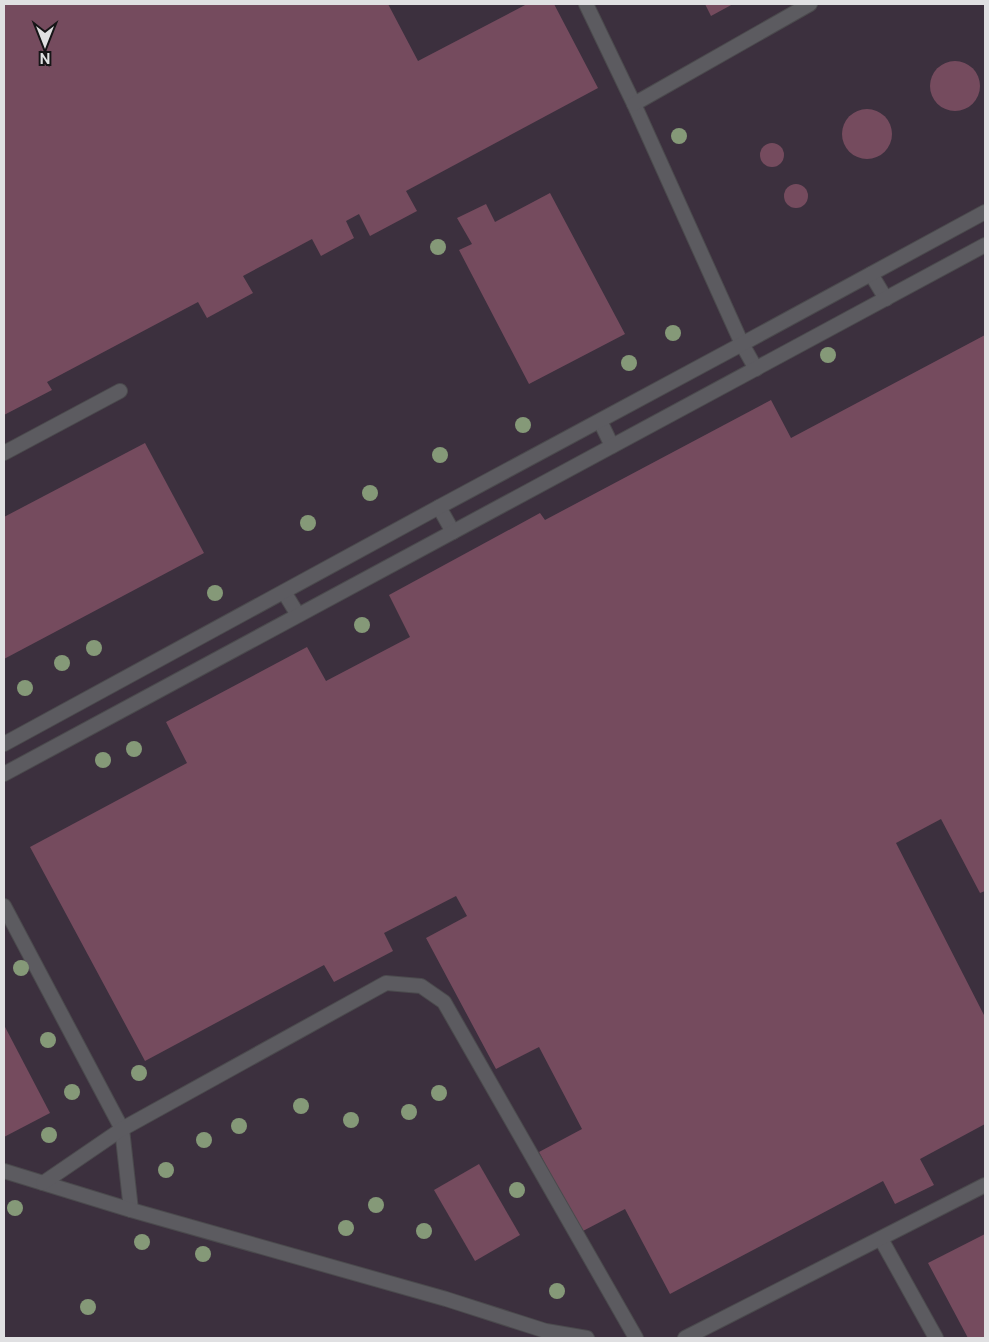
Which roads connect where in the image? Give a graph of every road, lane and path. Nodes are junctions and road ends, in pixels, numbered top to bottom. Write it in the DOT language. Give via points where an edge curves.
graph roads {
  1 [pos="586,4"];
  2 [pos="810,4"];
  3 [pos="634,104"];
  4 [pos="985,212"];
  5 [pos="985,245"];
  6 [pos="871,274"];
  7 [pos="886,299"];
  8 [pos="742,344"];
  9 [pos="756,369"];
  10 [pos="120,391"];
  11 [pos="600,421"];
  12 [pos="612,446"];
  13 [pos="4,453"];
  14 [pos="439,506"];
  15 [pos="453,532"];
  16 [pos="284,592"];
  17 [pos="298,615"];
  18 [pos="4,744"];
  19 [pos="4,774"];
  20 [pos="4,906"];
  21 [pos="122,1129"];
  22 [pos="4,1171"];
  23 [pos="44,1183"];
  24 [pos="985,1185"];
  25 [pos="131,1210"];
  26 [pos="881,1239"];
  27 [pos="587,1338"];
  28 [pos="636,1338"];
  29 [pos="685,1338"];
  30 [pos="936,1338"];
  1 -- 3 [label="lane"];
  2 -- 3 [label="lane"];
  3 -- 8 [label="lane"];
  4 -- 6 [label="lane"];
  5 -- 7 [label="lane"];
  6 -- 7 [label="lane"];
  6 -- 8 [label="lane"];
  7 -- 9 [label="lane"];
  8 -- 9 [label="lane"];
  8 -- 11 [label="lane"];
  9 -- 12 [label="lane"];
  10 -- 13 [label="lane"];
  11 -- 12 [label="lane"];
  11 -- 14 [label="lane"];
  12 -- 15 [label="lane"];
  14 -- 15 [label="lane"];
  14 -- 16 [label="lane"];
  15 -- 17 [label="lane"];
  16 -- 17 [label="lane"];
  16 -- 18 [label="lane"];
  17 -- 19 [label="lane"];
  20 -- 21 [label="lane"];
  21 -- 23 [label="lane"];
  21 -- 25 [label="lane"];
  21 -- 28 [label="lane" via="386,983 422,986 444,1002"];
  22 -- 23 [label="lane"];
  23 -- 25 [label="lane"];
  24 -- 26 [label="lane"];
  25 -- 27 [label="lane" via="446,1299 546,1331"];
  26 -- 29 [label="lane"];
  26 -- 30 [label="lane"];
}
